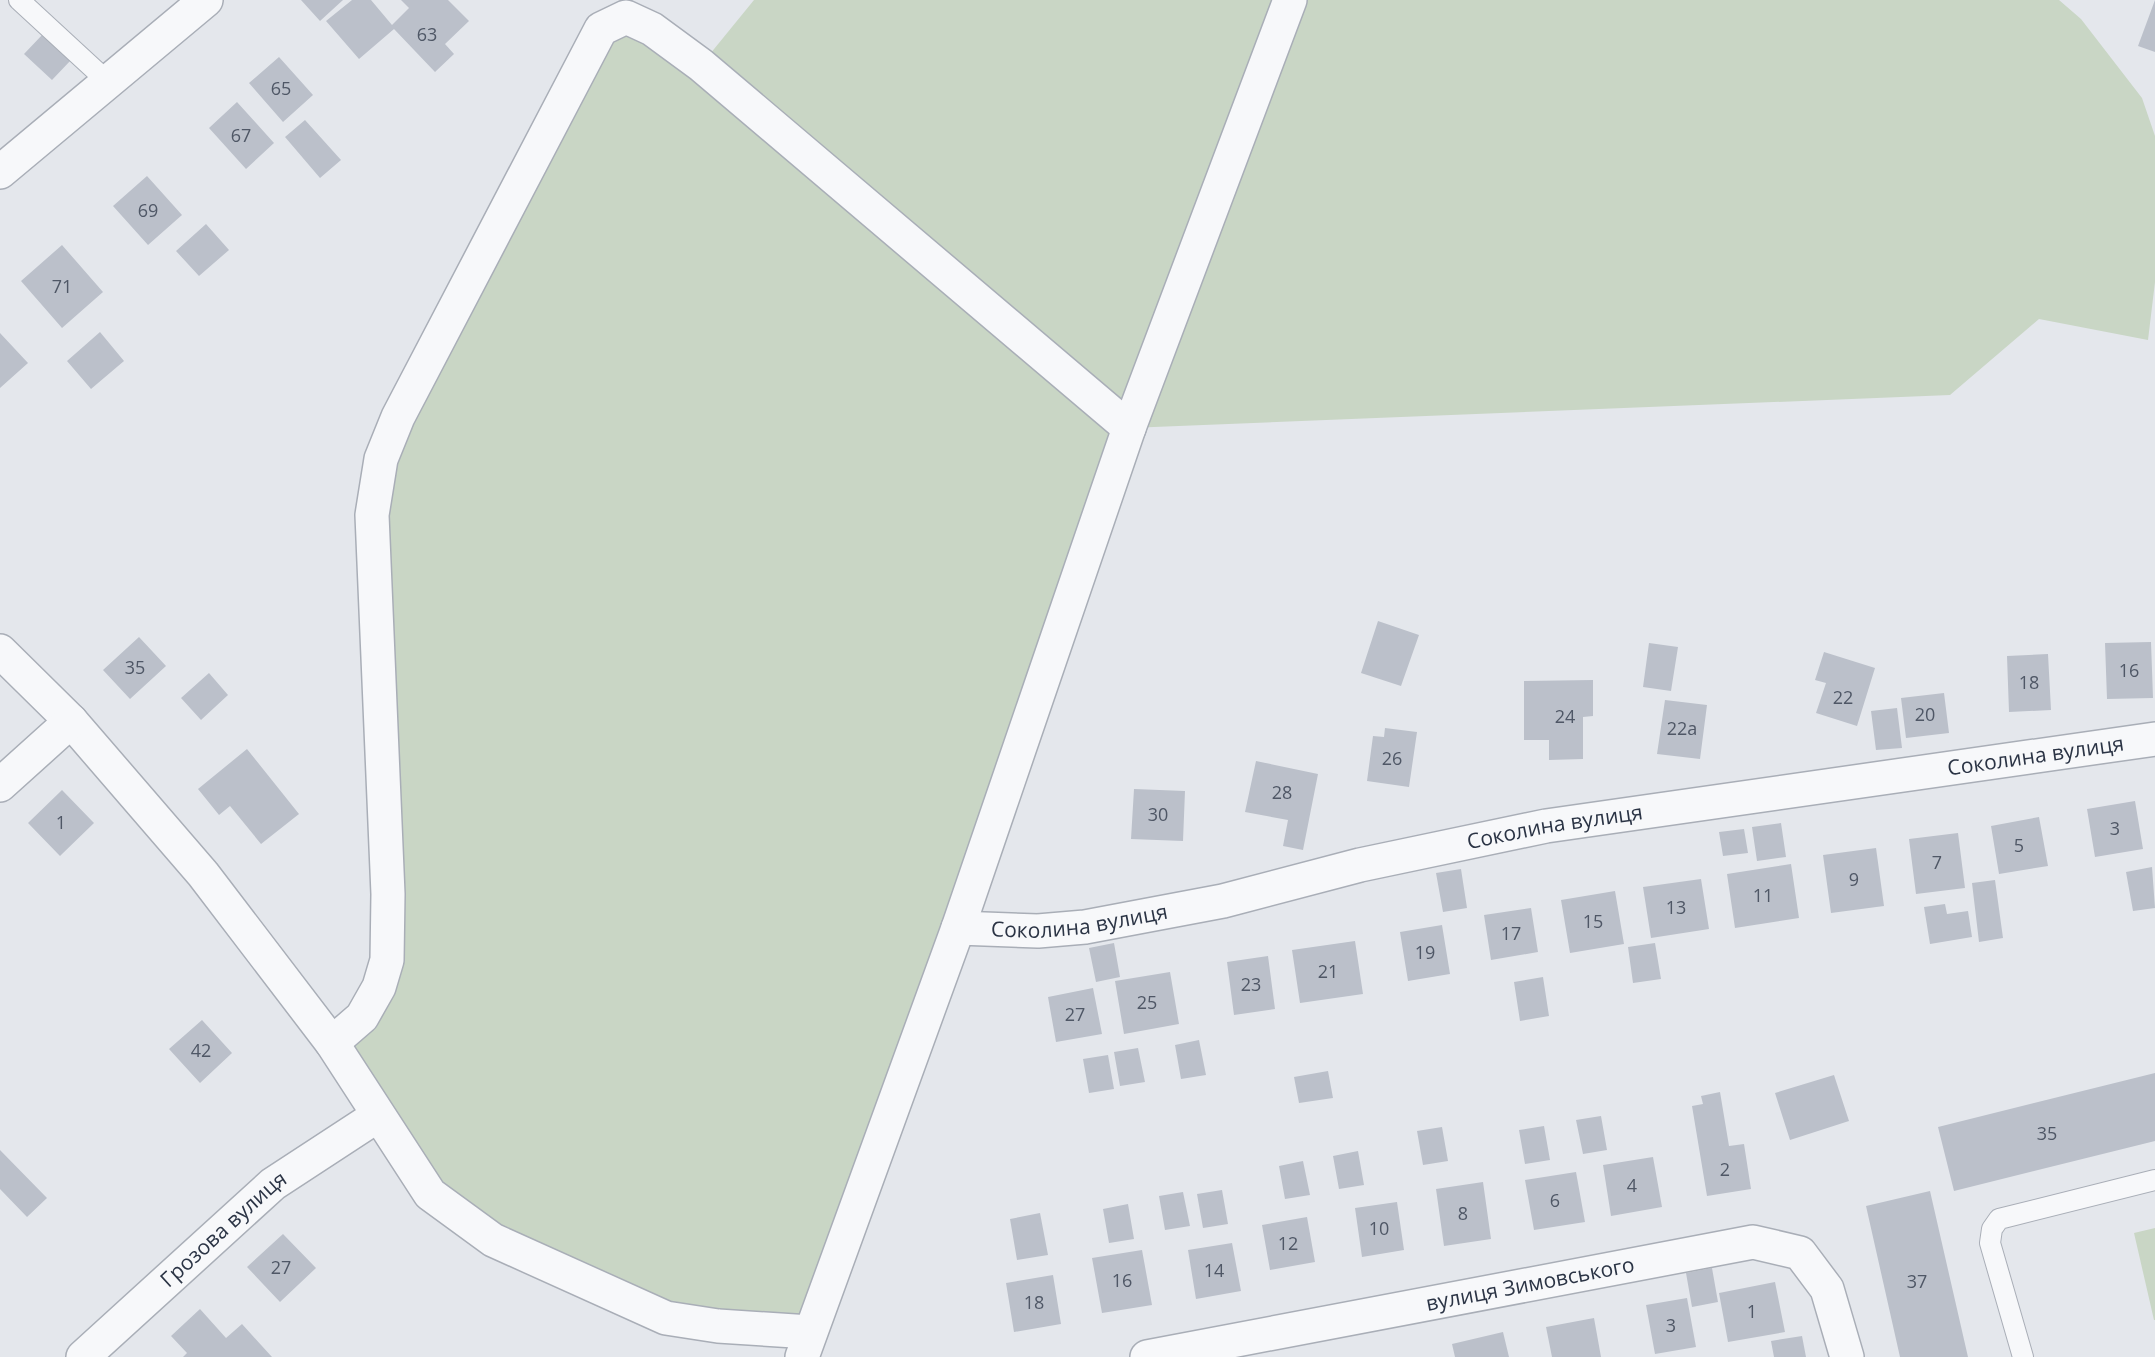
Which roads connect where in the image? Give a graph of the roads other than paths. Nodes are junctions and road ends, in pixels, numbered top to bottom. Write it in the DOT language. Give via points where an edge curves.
graph roads {
  1 [pos="19,0"];
  2 [pos="206,0"];
  3 [pos="1290,0"];
  4 [pos="108,82"];
  5 [pos="0,172"];
  6 [pos="1129,428"];
  7 [pos="0,651"];
  8 [pos="70,721"];
  9 [pos="2155,739"];
  10 [pos="0,785"];
  11 [pos="958,928"];
  12 [pos="332,1043"];
  13 [pos="377,1116"];
  14 [pos="2155,1180"];
  15 [pos="806,1345"];
  16 [pos="83,1357"];
  17 [pos="1147,1357"];
  18 [pos="1847,1357"];
  19 [pos="2023,1357"];
  1 -- 4 [label="lane"];
  2 -- 4 [label="street"];
  3 -- 6 [label="street"];
  4 -- 5 [label="street"];
  6 -- 11 [label="street"];
  6 -- 12 [label="street" via="701,65 652,29 626,18 601,29 398,417 381,459 372,515 388,894 387,960 379,987 362,1017"];
  7 -- 8 [label="street"];
  8 -- 10 [label="street"];
  8 -- 12 [label="street" via="203,874"];
  9 -- 11 [label="street, Соколина вулиця" via="1546,826 1360,865 1223,901 1085,927 1038,931"];
  11 -- 15 [label="street"];
  12 -- 13 [label="street"];
  13 -- 15 [label="street" via="430,1194 493,1240 666,1318"];
  13 -- 16 [label="street, Грозова вулиця" via="273,1184"];
  14 -- 19 [label="lane" via="1999,1219 1992,1229 1990,1243"];
  17 -- 18 [label="street, вулиця Зимовського" via="1753,1242 1800,1253 1827,1289"];
}
